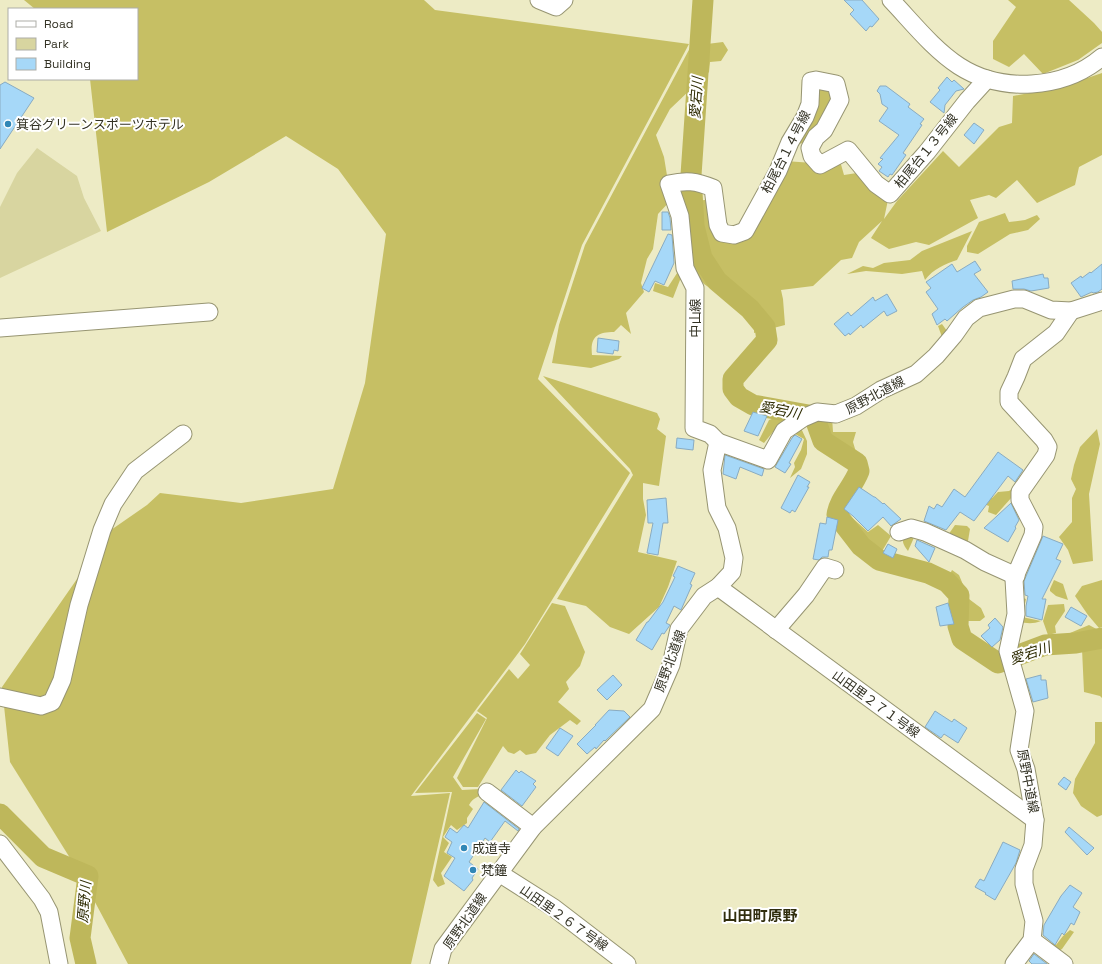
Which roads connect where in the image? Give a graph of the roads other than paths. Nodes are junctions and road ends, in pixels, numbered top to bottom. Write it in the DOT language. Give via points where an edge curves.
graph roads {
  1 [pos="539,0"];
  2 [pos="564,0"];
  3 [pos="891,0"];
  4 [pos="1102,57"];
  5 [pos="987,79"];
  6 [pos="848,150"];
  7 [pos="675,183"];
  8 [pos="1102,300"];
  9 [pos="1072,311"];
  10 [pos="209,312"];
  11 [pos="0,328"];
  12 [pos="183,434"];
  13 [pos="718,442"];
  14 [pos="899,532"];
  15 [pos="834,570"];
  16 [pos="1016,576"];
  17 [pos="718,587"];
  18 [pos="776,630"];
  19 [pos="0,697"];
  20 [pos="487,792"];
  21 [pos="1035,820"];
  22 [pos="533,827"];
  23 [pos="0,844"];
  24 [pos="499,873"];
  25 [pos="1032,940"];
  26 [pos="60,964"];
  27 [pos="439,964"];
  28 [pos="627,964"];
  29 [pos="1014,964"];
  30 [pos="1064,964"];
  1 -- 2 [label="street" via="556,7"];
  3 -- 5 [label="street" via="934,45 958,65"];
  4 -- 5 [label="street" via="1065,78 1048,82 1030,84"];
  5 -- 6 [label="street, 柏尾台１３号線" via="890,194 876,184"];
  6 -- 7 [label="street, 柏尾台１４号線" via="820,166 812,156 810,148 816,137 824,130 840,100 836,84 816,80 811,81 810,104 805,117 745,231 734,235 722,234 712,188 700,182"];
  7 -- 13 [label="street, 中山線" via="685,268 695,288 694,428 710,434"];
  8 -- 9 [label="street, 原野北道線"];
  9 -- 13 [label="street, 原野北道線" via="1051,310 1024,299 979,308 966,318 936,356 916,374 836,414 810,415 784,431 768,460"];
  9 -- 16 [label="street, 原野中道線" via="1056,334 1023,359 1009,392 1009,402 1048,447 1046,455 1020,492 1020,500 1034,527"];
  10 -- 11 [label="street"];
  12 -- 19 [label="street" via="135,471 113,504 102,530 79,605 62,680 52,702 41,706"];
  13 -- 17 [label="street, 原野北道線" via="712,470 717,508 726,528 734,558 732,572"];
  14 -- 16 [label="street" via="911,528 925,532"];
  15 -- 18 [label="street" via="825,567 806,595"];
  16 -- 21 [label="street, 原野中道線" via="1016,614 1010,659 1025,711 1019,750 1026,769"];
  17 -- 18 [label="street, 山田里２７１号線"];
  17 -- 22 [label="street, 原野北道線" via="704,596 679,629 671,665 652,709"];
  18 -- 21 [label="street, 山田里２７１号線"];
  20 -- 22 [label="street"];
  21 -- 25 [label="street, 原野中道線" via="1033,845 1024,870 1024,884 1034,921"];
  22 -- 24 [label="street, 原野北道線"];
  23 -- 26 [label="street" via="42,898 49,912"];
  24 -- 27 [label="street, 原野北道線" via="443,949"];
  24 -- 28 [label="street, 山田里２６７号線" via="554,908"];
  25 -- 29 [label="street"];
  25 -- 30 [label="street"];
}
